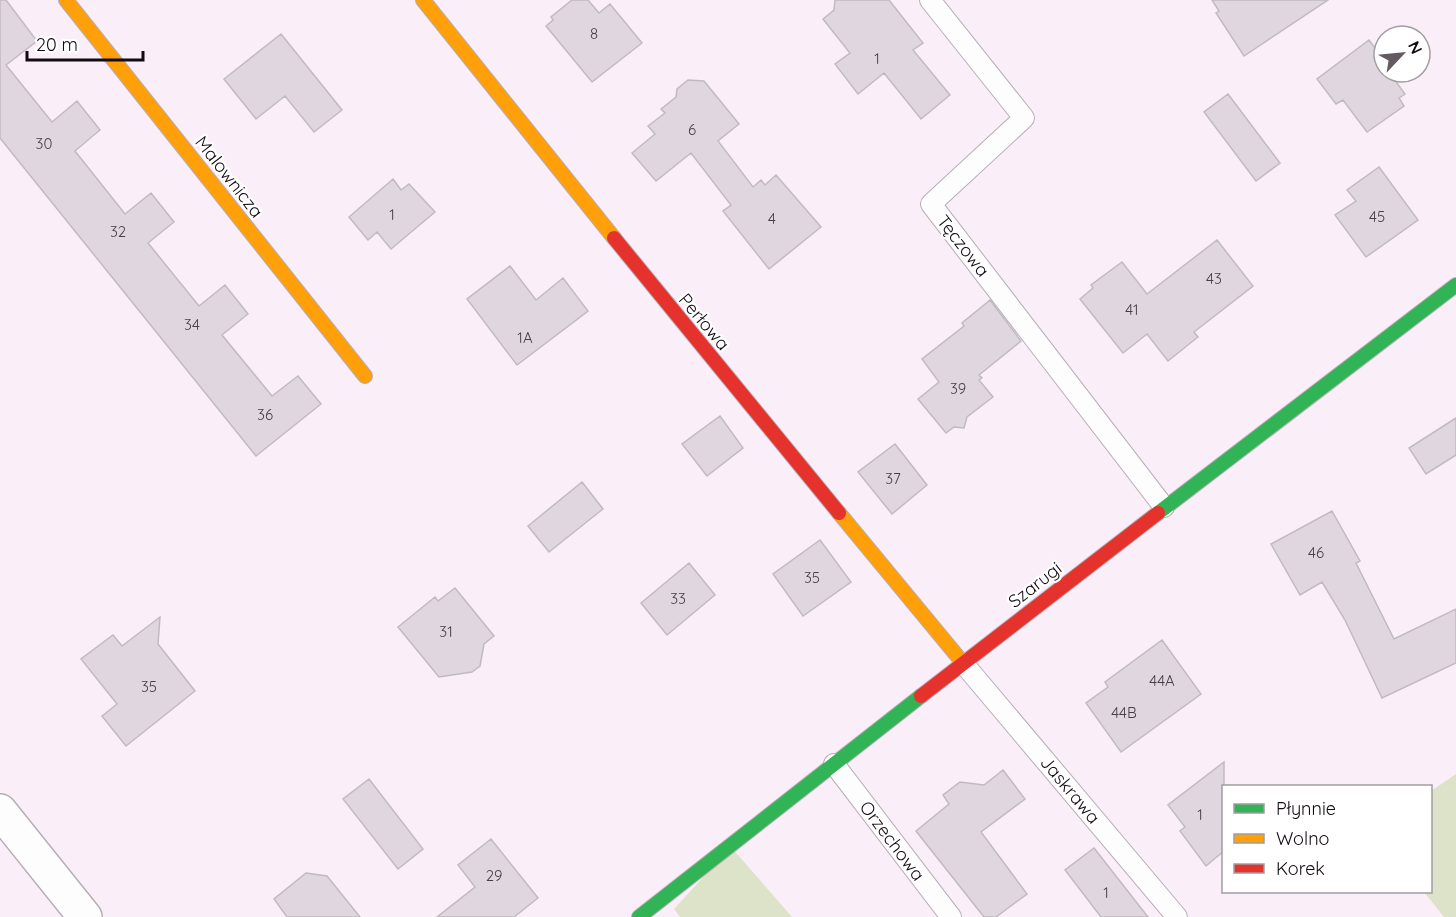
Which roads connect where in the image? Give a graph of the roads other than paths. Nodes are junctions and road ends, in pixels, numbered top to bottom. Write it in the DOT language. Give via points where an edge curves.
graph roads {
  1 [pos="66,0"];
  2 [pos="423,0"];
  3 [pos="930,0"];
  4 [pos="1456,285"];
  5 [pos="365,376"];
  6 [pos="1164,507"];
  7 [pos="963,663"];
  8 [pos="834,764"];
  9 [pos="0,811"];
  10 [pos="85,917"];
  11 [pos="639,917"];
  12 [pos="951,917"];
  13 [pos="1177,917"];
  1 -- 5 [label="street, Malownicza"];
  2 -- 7 [label="street, Perłowa"];
  3 -- 6 [label="lane, Tęczowa" via="1024,118 931,204"];
  4 -- 6 [label="street, Szarugi"];
  6 -- 7 [label="street, Szarugi"];
  7 -- 8 [label="street, Szarugi"];
  7 -- 13 [label="lane, Jaskrawa"];
  8 -- 11 [label="street, Szarugi"];
  8 -- 12 [label="lane, Orzechowa"];
  9 -- 10 [label="street"];
}
